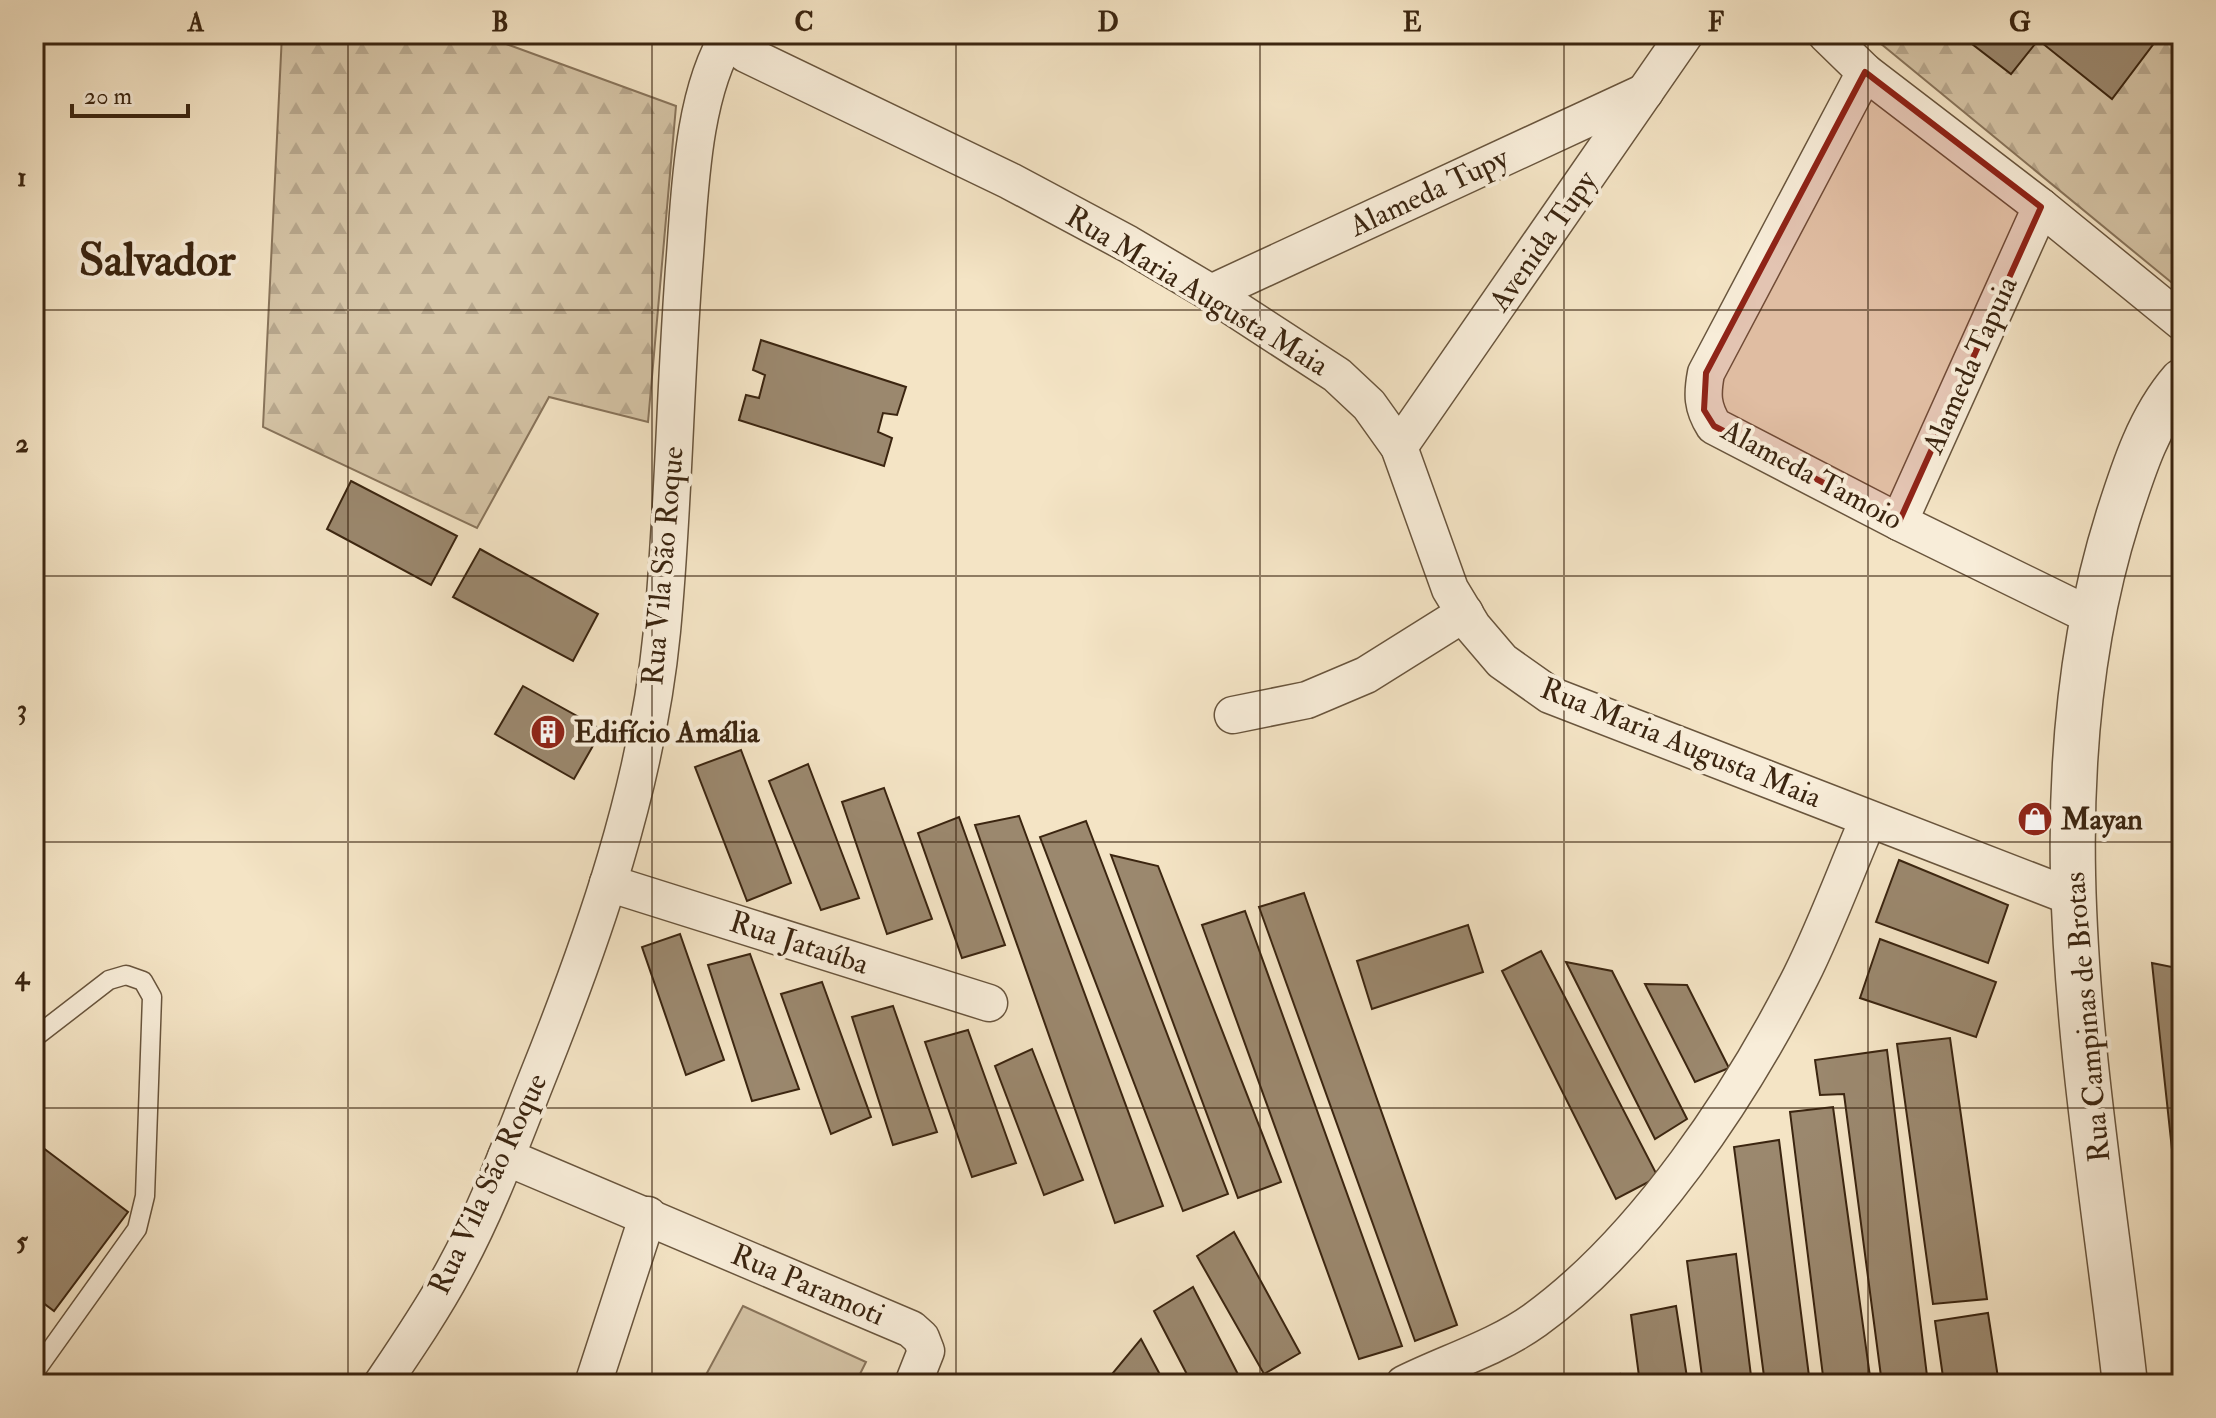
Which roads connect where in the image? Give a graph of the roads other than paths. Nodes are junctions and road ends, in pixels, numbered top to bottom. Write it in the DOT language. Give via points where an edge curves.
graph roads {
  1 [pos="1685,34"];
  2 [pos="1826,34"];
  3 [pos="726,35"];
  4 [pos="1865,72"];
  5 [pos="1648,91"];
  6 [pos="2041,207"];
  7 [pos="1211,293"];
  8 [pos="2182,322"];
  9 [pos="2182,381"];
  10 [pos="1399,447"];
  11 [pos="1899,522"];
  12 [pos="1465,613"];
  13 [pos="2093,617"];
  14 [pos="1233,715"];
  15 [pos="1868,820"];
  16 [pos="608,883"];
  17 [pos="2072,897"];
  18 [pos="989,1003"];
  19 [pos="34,1038"];
  20 [pos="506,1157"];
  21 [pos="648,1215"];
  22 [pos="34,1373"];
  23 [pos="382,1384"];
  24 [pos="593,1384"];
  25 [pos="913,1384"];
  26 [pos="1404,1384"];
  27 [pos="2125,1384"];
  1 -- 5 [label="street, Avenida Tupy"];
  2 -- 4 [label="street"];
  3 -- 7 [label="street, Rua Maria Augusta Maia" via="746,54 1010,181"];
  3 -- 16 [label="street, Rua Vila São Roque" via="695,145 662,632 633,793"];
  4 -- 6 [label="street"];
  4 -- 11 [label="street, Alameda Tamoio" via="1706,373 1704,410 1714,426"];
  5 -- 7 [label="street, Alameda Tupy"];
  5 -- 10 [label="street, Avenida Tupy"];
  6 -- 8 [label="street"];
  6 -- 11 [label="street, Alameda Tapuia"];
  7 -- 10 [label="street, Rua Maria Augusta Maia" via="1337,375 1369,405"];
  9 -- 13 [label="street, Rua Campinas de Brotas" via="2147,437 2128,487"];
  10 -- 12 [label="street, Rua Maria Augusta Maia" via="1450,589"];
  11 -- 13 [label="street, Alameda Tamoio"];
  12 -- 14 [label="street" via="1366,675 1307,700"];
  12 -- 15 [label="street, Rua Maria Augusta Maia" via="1502,661 1550,695"];
  13 -- 17 [label="street, Rua Campinas de Brotas" via="2079,708"];
  15 -- 17 [label="street, Rua Maria Augusta Maia"];
  15 -- 26 [label="street" via="1802,975 1709,1129 1644,1215 1534,1320"];
  16 -- 18 [label="street, Rua Jataúba"];
  16 -- 20 [label="street, Rua Vila São Roque"];
  17 -- 27 [label="street, Rua Campinas de Brotas"];
  19 -- 22 [label="lane" via="109,980 126,975 143,981 152,997 145,1196 137,1229"];
  20 -- 21 [label="street, Rua Paramoti"];
  20 -- 23 [label="street, Rua Vila São Roque" via="454,1270"];
  21 -- 24 [label="street"];
  21 -- 25 [label="street, Rua Paramoti" via="911,1329 926,1351"];
}
